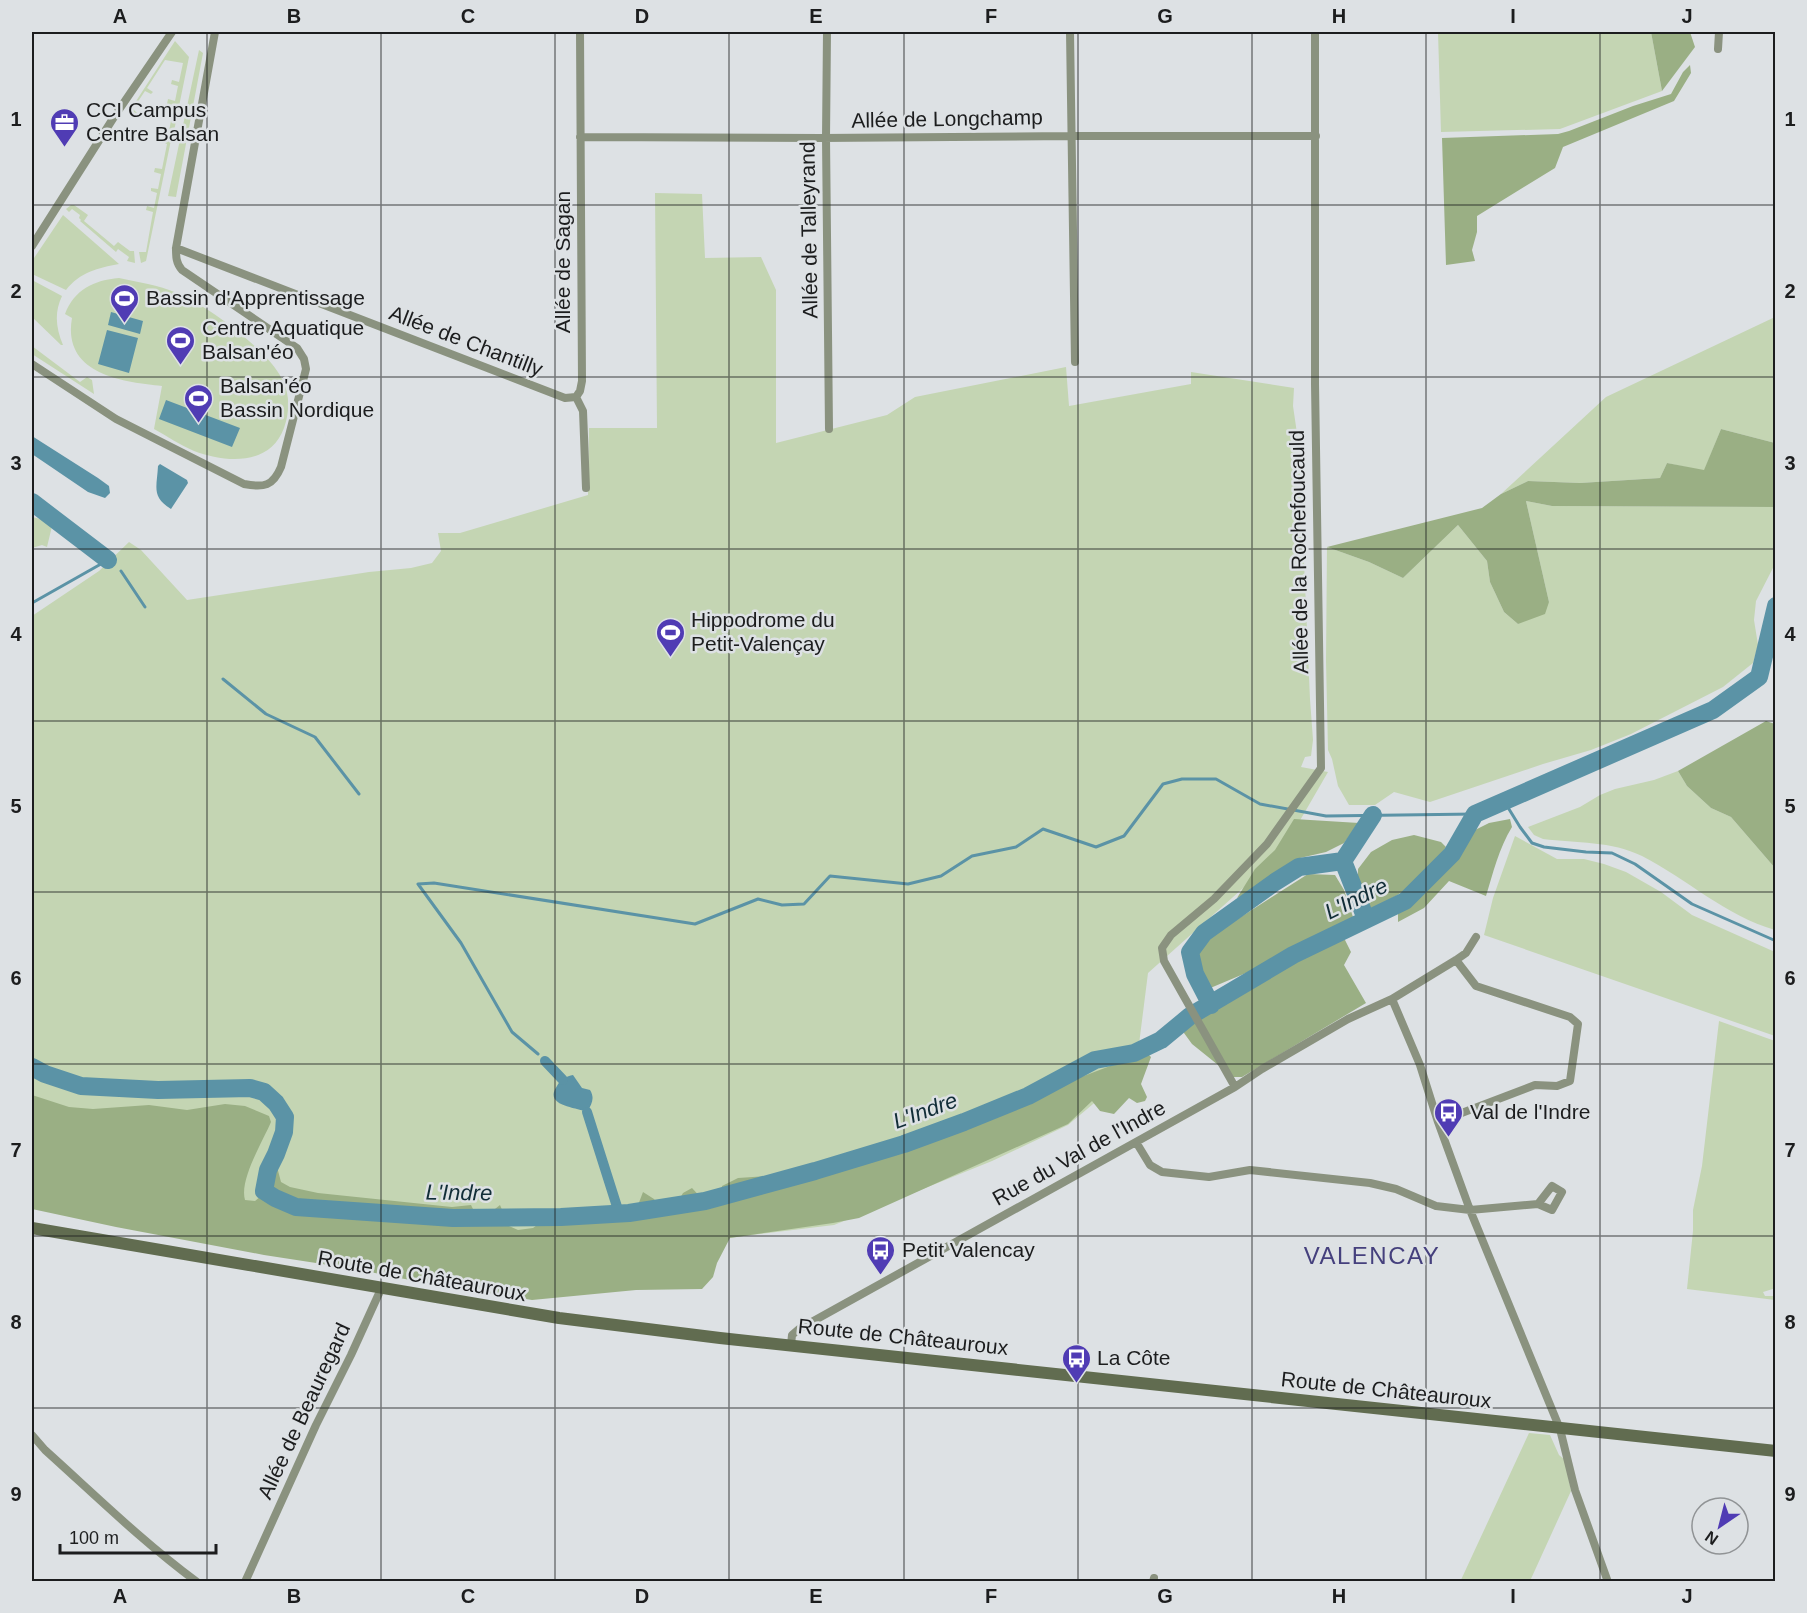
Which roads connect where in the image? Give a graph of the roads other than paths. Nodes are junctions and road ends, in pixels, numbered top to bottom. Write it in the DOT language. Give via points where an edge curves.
graph roads {
  1 [pos="172,32"];
  2 [pos="215,32"];
  3 [pos="580,32"];
  4 [pos="827,32"];
  5 [pos="1070,32"];
  6 [pos="1315,32"];
  7 [pos="1719,32"];
  8 [pos="1718,49"];
  9 [pos="1071,136"];
  10 [pos="1316,136"];
  11 [pos="580,137"];
  12 [pos="826,138"];
  13 [pos="32,246"];
  14 [pos="176,248"];
  15 [pos="1075,362"];
  16 [pos="32,364"];
  17 [pos="576,397"];
  18 [pos="829,429"];
  19 [pos="586,488"];
  20 [pos="1476,937"];
  21 [pos="1456,960"];
  22 [pos="1392,999"];
  23 [pos="1235,1087"];
  24 [pos="1438,1122"];
  25 [pos="1136,1142"];
  26 [pos="1538,1204"];
  27 [pos="1470,1210"];
  28 [pos="32,1228"];
  29 [pos="381,1289"];
  30 [pos="791,1345"];
  31 [pos="1560,1429"];
  32 [pos="32,1435"];
  33 [pos="1776,1450"];
  34 [pos="197,1581"];
  35 [pos="245,1581"];
  36 [pos="1608,1581"];
  1 -- 13 [label="street"];
  2 -- 14 [label="street"];
  3 -- 11 [label="street, Allée de Sagan"];
  4 -- 12 [label="street, Allée de Talleyrand"];
  5 -- 9 [label="street"];
  6 -- 10 [label="street, Allée de la Rochefoucauld"];
  7 -- 8 [label="street"];
  9 -- 10 [label="street, Allée de Longchamp"];
  9 -- 12 [label="street, Allée de Longchamp"];
  9 -- 15 [label="street"];
  10 -- 23 [label="street, Allée de la Rochefoucauld" via="1321,768 1267,844 1162,948 1164,961"];
  11 -- 12 [label="street, Allée de Longchamp"];
  11 -- 17 [label="street, Allée de Sagan" via="582,381"];
  12 -- 18 [label="street, Allée de Talleyrand"];
  14 -- 16 [label="street" via="177,264 182,270 297,348 304,359 306,369 286,449 278,475 271,483 255,487 244,484 102,410"];
  14 -- 17 [label="street, Allée de Chantilly" via="565,398"];
  17 -- 19 [label="street, Allée de Sagan" via="583,411"];
  20 -- 21 [label="street, Rue du Val de l'Indre"];
  21 -- 22 [label="street, Rue du Val de l'Indre"];
  21 -- 24 [label="street" via="1476,986 1570,1017 1578,1024 1570,1081 1557,1086 1535,1085"];
  22 -- 23 [label="street, Rue du Val de l'Indre" via="1348,1019"];
  22 -- 24 [label="street" via="1420,1065"];
  23 -- 25 [label="street, Rue du Val de l'Indre"];
  24 -- 27 [label="street"];
  25 -- 27 [label="street" via="1150,1165 1162,1172 1209,1177 1250,1170 1370,1183 1436,1206"];
  25 -- 30 [label="street, Rue du Val de l'Indre" via="799,1329 792,1335"];
  26 -- 27 [label="street"];
  27 -- 31 [label="street"];
  28 -- 29 [label="street, Route de Châteauroux"];
  29 -- 30 [label="street, Route de Châteauroux" via="559,1318"];
  29 -- 35 [label="street, Allée de Beauregard"];
  30 -- 31 [label="street, Route de Châteauroux"];
  31 -- 33 [label="street, Route de Châteauroux"];
  31 -- 36 [label="street" via="1575,1490"];
  32 -- 34 [label="street" via="153,1548"];
}
